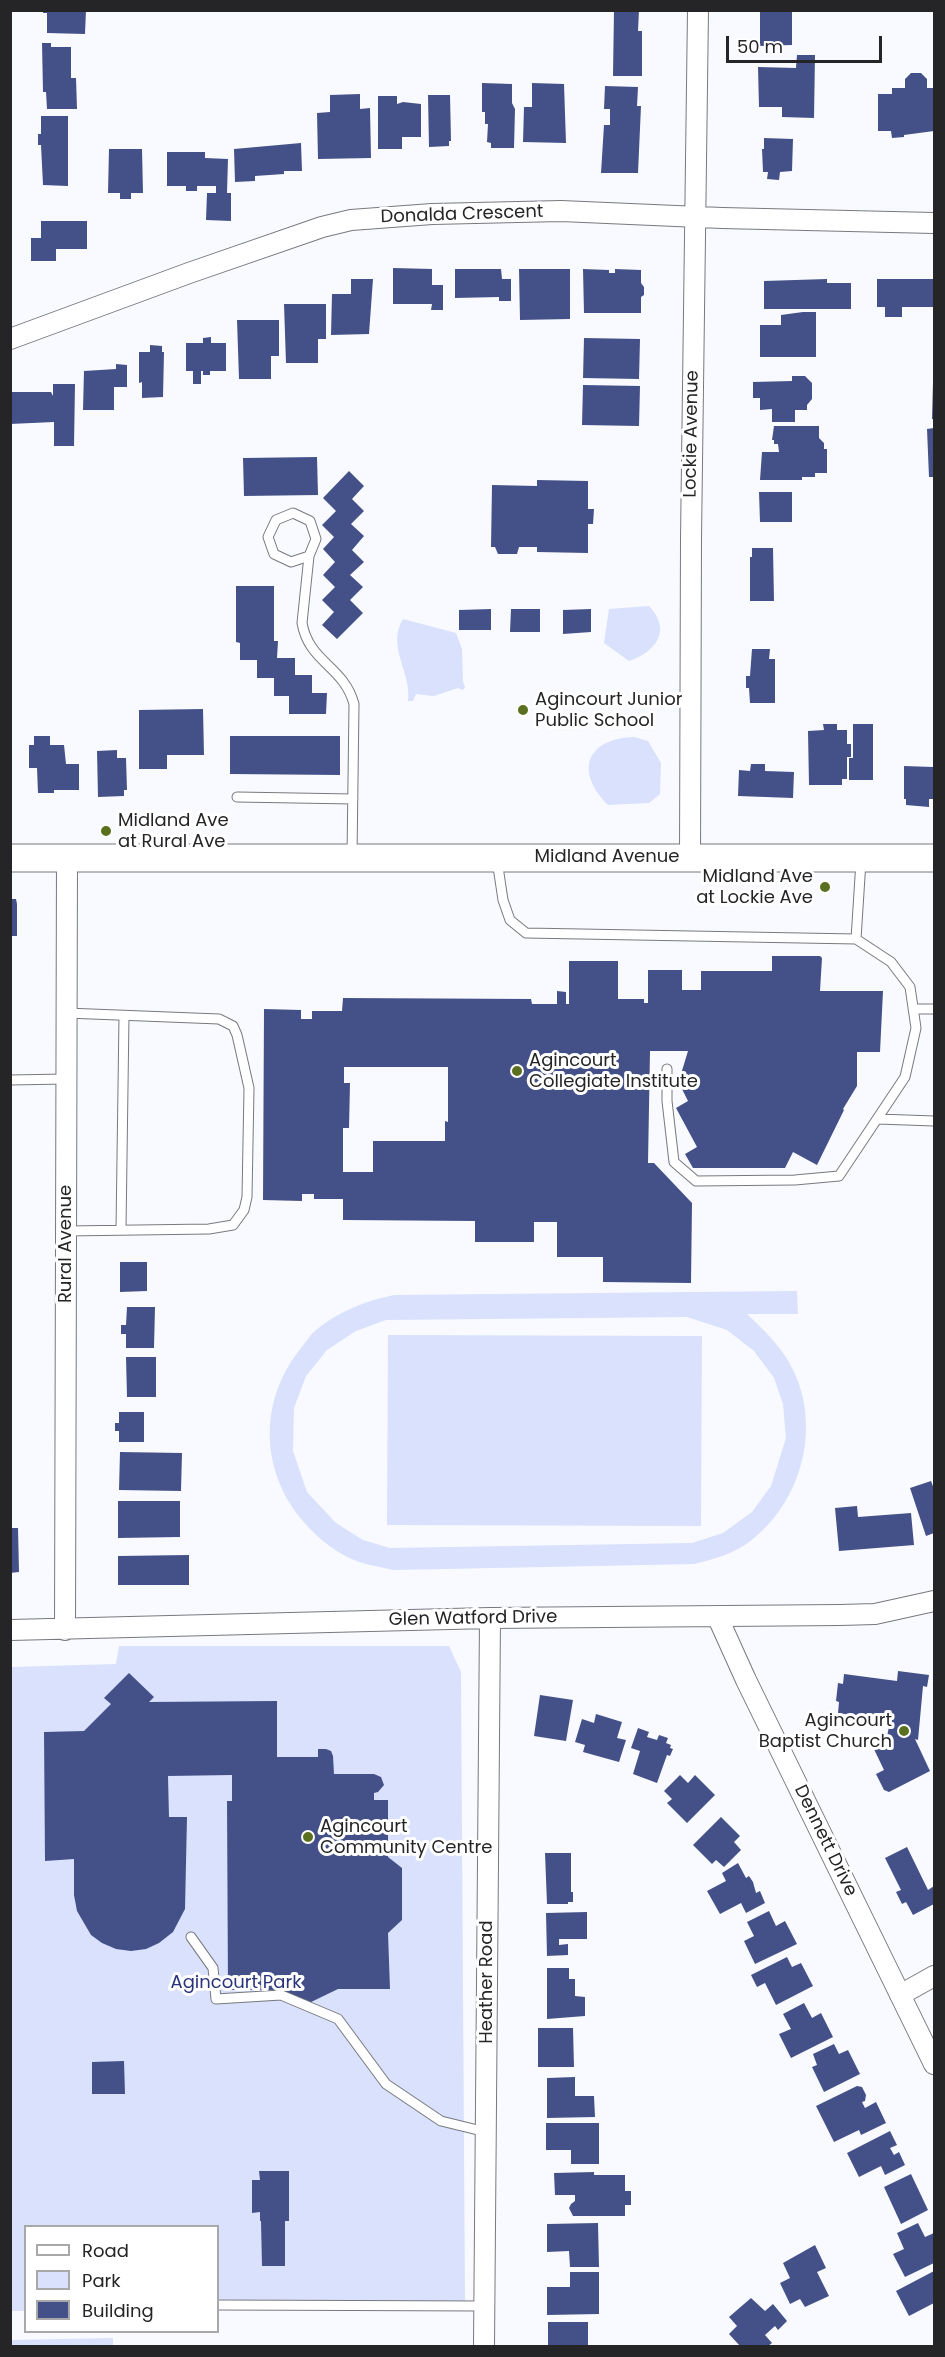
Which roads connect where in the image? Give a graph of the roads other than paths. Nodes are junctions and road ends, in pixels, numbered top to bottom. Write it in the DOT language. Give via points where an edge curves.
graph roads {
  1 [pos="698,10"];
  2 [pos="694,216"];
  3 [pos="934,223"];
  4 [pos="10,339"];
  5 [pos="309,556"];
  6 [pos="237,797"];
  7 [pos="353,799"];
  8 [pos="690,857"];
  9 [pos="10,858"];
  10 [pos="352,858"];
  11 [pos="497,858"];
  12 [pos="861,858"];
  13 [pos="934,858"];
  14 [pos="67,859"];
  15 [pos="856,939"];
  16 [pos="913,1009"];
  17 [pos="934,1009"];
  18 [pos="66,1013"];
  19 [pos="124,1016"];
  20 [pos="667,1070"];
  21 [pos="66,1079"];
  22 [pos="10,1080"];
  23 [pos="878,1119"];
  24 [pos="934,1121"];
  25 [pos="121,1229"];
  26 [pos="66,1231"];
  27 [pos="934,1601"];
  28 [pos="490,1618"];
  29 [pos="718,1618"];
  30 [pos="10,1630"];
  31 [pos="65,1630"];
  32 [pos="191,1937"];
  33 [pos="934,1976"];
  34 [pos="900,1995"];
  35 [pos="934,2064"];
  36 [pos="486,2132"];
  37 [pos="219,2305"];
  38 [pos="484,2306"];
  39 [pos="484,2346"];
  1 -- 2 [label="street, Lockie Avenue"];
  2 -- 3 [label="street, Donalda Crescent"];
  2 -- 4 [label="street, Donalda Crescent" via="561,211 351,220 189,273"];
  2 -- 8 [label="street, Lockie Avenue"];
  5 -- 5 [label="lane" via="291,562 274,554 268,537 276,520 293,513 310,521 316,539"];
  5 -- 7 [label="lane" via="302,623 307,644 350,689 354,713"];
  6 -- 7 [label="lane"];
  7 -- 10 [label="lane"];
  8 -- 11 [label="main road, Midland Avenue"];
  8 -- 12 [label="main road, Midland Avenue"];
  9 -- 14 [label="main road, Midland Avenue"];
  10 -- 11 [label="main road, Midland Avenue"];
  10 -- 14 [label="main road, Midland Avenue"];
  11 -- 15 [label="lane" via="510,920 526,933"];
  12 -- 13 [label="main road, Midland Avenue"];
  12 -- 15 [label="lane"];
  14 -- 18 [label="street, Rural Avenue"];
  15 -- 16 [label="lane" via="891,962 910,987"];
  16 -- 17 [label="lane"];
  16 -- 23 [label="lane" via="916,1028 904,1077"];
  18 -- 19 [label="lane"];
  18 -- 21 [label="street, Rural Avenue"];
  19 -- 25 [label="lane"];
  19 -- 25 [label="lane" via="219,1019 233,1026 249,1088 247,1197 244,1210 233,1225 209,1229"];
  20 -- 23 [label="lane" via="674,1162 696,1181 839,1176"];
  21 -- 22 [label="lane"];
  21 -- 26 [label="street, Rural Avenue"];
  23 -- 24 [label="lane"];
  25 -- 26 [label="lane"];
  26 -- 31 [label="street, Rural Avenue"];
  27 -- 29 [label="street, Glen Watford Drive" via="875,1614"];
  28 -- 29 [label="street, Glen Watford Drive"];
  28 -- 31 [label="street, Glen Watford Drive"];
  28 -- 36 [label="street, Heather Road"];
  29 -- 34 [label="street, Dennett Drive"];
  30 -- 31 [label="street, Glen Watford Drive"];
  32 -- 36 [label="lane" via="213,1968 216,1999 281,1995 338,2019 386,2084 441,2121"];
  33 -- 34 [label="street"];
  34 -- 35 [label="street, Dennett Drive"];
  36 -- 38 [label="street, Heather Road"];
  37 -- 38 [label="lane"];
  38 -- 39 [label="street, Heather Road"];
}
